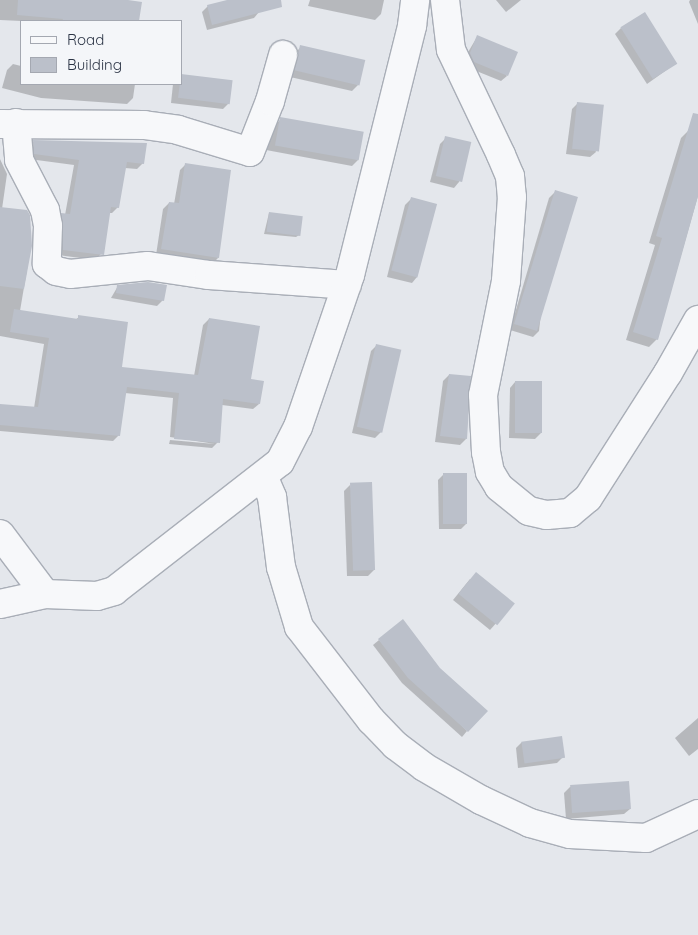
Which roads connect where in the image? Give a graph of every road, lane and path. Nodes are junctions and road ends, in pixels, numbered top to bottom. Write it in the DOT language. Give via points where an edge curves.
graph roads {
  1 [pos="415,0"];
  2 [pos="445,0"];
  3 [pos="283,55"];
  4 [pos="8,123"];
  5 [pos="347,285"];
  6 [pos="698,320"];
  7 [pos="264,478"];
  8 [pos="0,534"];
  9 [pos="45,594"];
  10 [pos="0,604"];
  11 [pos="698,814"];
  1 -- 5 [label="street" via="394,100"];
  2 -- 6 [label="street" via="451,50 510,176 512,197 506,281 483,395 486,452 490,472 499,487 529,511 547,515 570,513 582,503 668,373"];
  3 -- 4 [label="street" via="270,101 250,152 215,140 144,125"];
  4 -- 5 [label="street" via="19,160 45,210 47,264 56,271 70,274 148,266 209,275"];
  5 -- 7 [label="street" via="298,427 280,462"];
  7 -- 9 [label="street" via="114,591 97,596"];
  7 -- 11 [label="street" via="272,497 281,567 299,627 395,745 424,767 481,800 530,823 570,834 646,838"];
  8 -- 9 [label="street"];
  9 -- 10 [label="street"];
}
